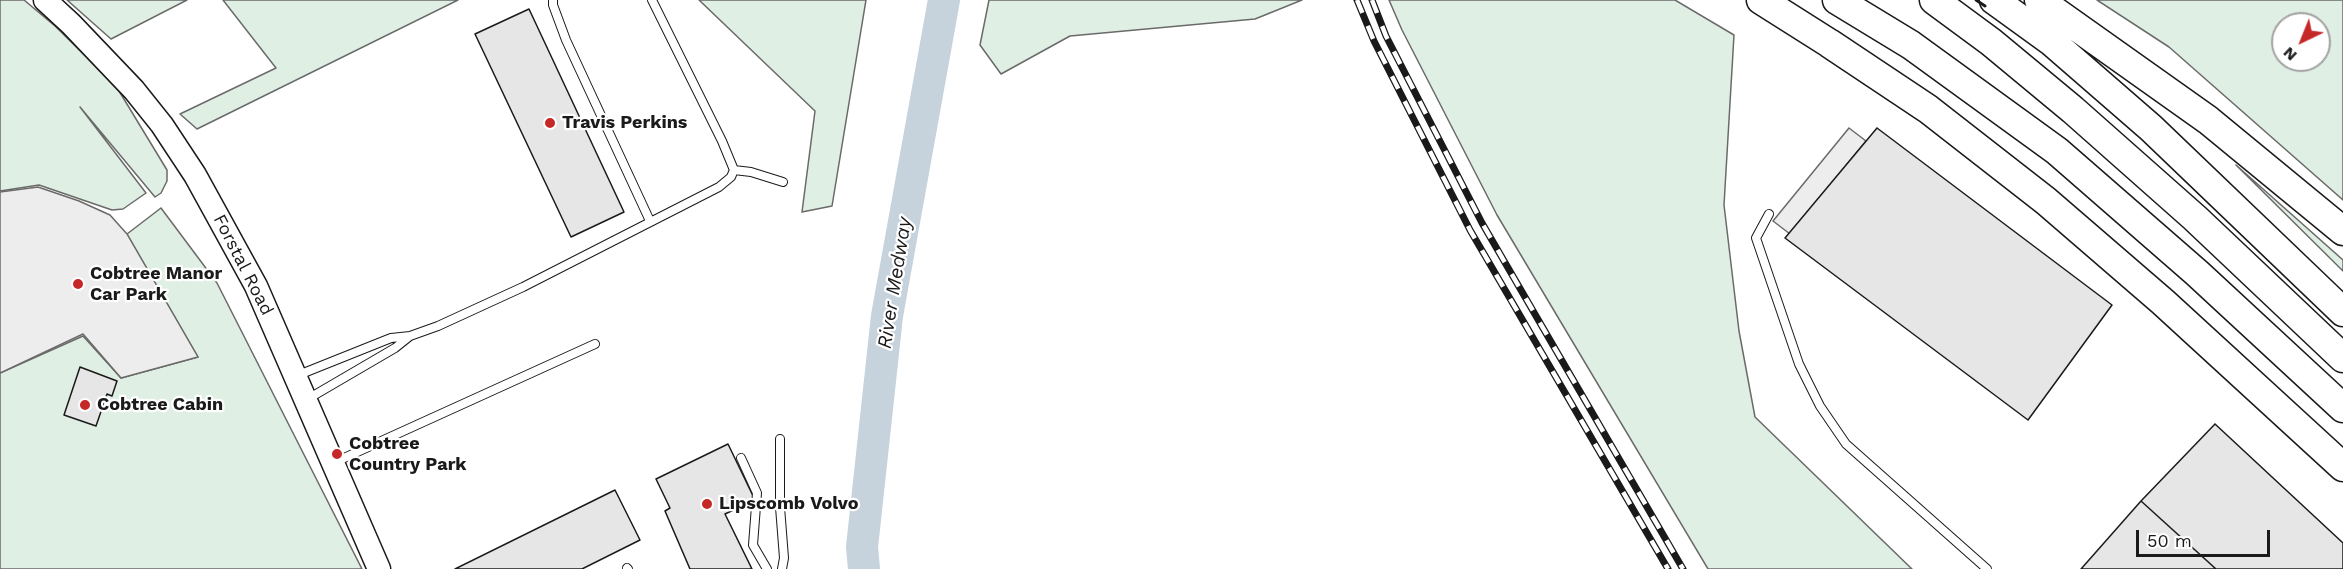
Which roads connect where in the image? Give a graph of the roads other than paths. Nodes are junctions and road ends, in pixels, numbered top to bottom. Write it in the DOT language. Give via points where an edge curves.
graph roads {
  1 [pos="45,0"];
  2 [pos="553,0"];
  3 [pos="652,0"];
  4 [pos="1761,0"];
  5 [pos="1837,0"];
  6 [pos="1934,0"];
  7 [pos="1994,0"];
  8 [pos="2039,0"];
  9 [pos="734,170"];
  10 [pos="783,182"];
  11 [pos="1769,214"];
  12 [pos="650,221"];
  13 [pos="2343,231"];
  14 [pos="2163,302"];
  15 [pos="2343,312"];
  16 [pos="410,336"];
  17 [pos="595,344"];
  18 [pos="2343,358"];
  19 [pos="295,377"];
  20 [pos="306,400"];
  21 [pos="2343,408"];
  22 [pos="780,439"];
  23 [pos="741,458"];
  24 [pos="333,463"];
  25 [pos="2343,467"];
  26 [pos="2343,487"];
  27 [pos="379,569"];
  28 [pos="767,569"];
  29 [pos="782,569"];
  30 [pos="1987,569"];
  1 -- 19 [label="street, Forstal Road" via="102,55 162,125 222,221 256,286"];
  2 -- 12 [label="lane" via="566,40"];
  3 -- 9 [label="lane"];
  4 -- 14 [label="highway" via="1928,109 2046,201"];
  5 -- 21 [label="highway" via="1911,45 2057,151"];
  6 -- 18 [label="highway" via="2073,110"];
  7 -- 15 [label="highway" via="2052,42 2151,128"];
  8 -- 13 [label="highway" via="2208,120"];
  9 -- 10 [label="lane"];
  9 -- 12 [label="lane" via="719,187"];
  11 -- 30 [label="lane" via="1756,238 1799,364 1820,406 1846,444"];
  12 -- 16 [label="lane" via="523,287"];
  14 -- 25 [label="highway"];
  14 -- 26 [label="highway"];
  16 -- 19 [label="lane" via="391,338"];
  16 -- 20 [label="lane"];
  17 -- 24 [label="lane"];
  19 -- 20 [label="street, Forstal Road"];
  20 -- 24 [label="street, Forstal Road"];
  22 -- 29 [label="lane"];
  23 -- 28 [label="lane" via="757,493 753,545"];
  24 -- 27 [label="street, Forstal Road"];
}
